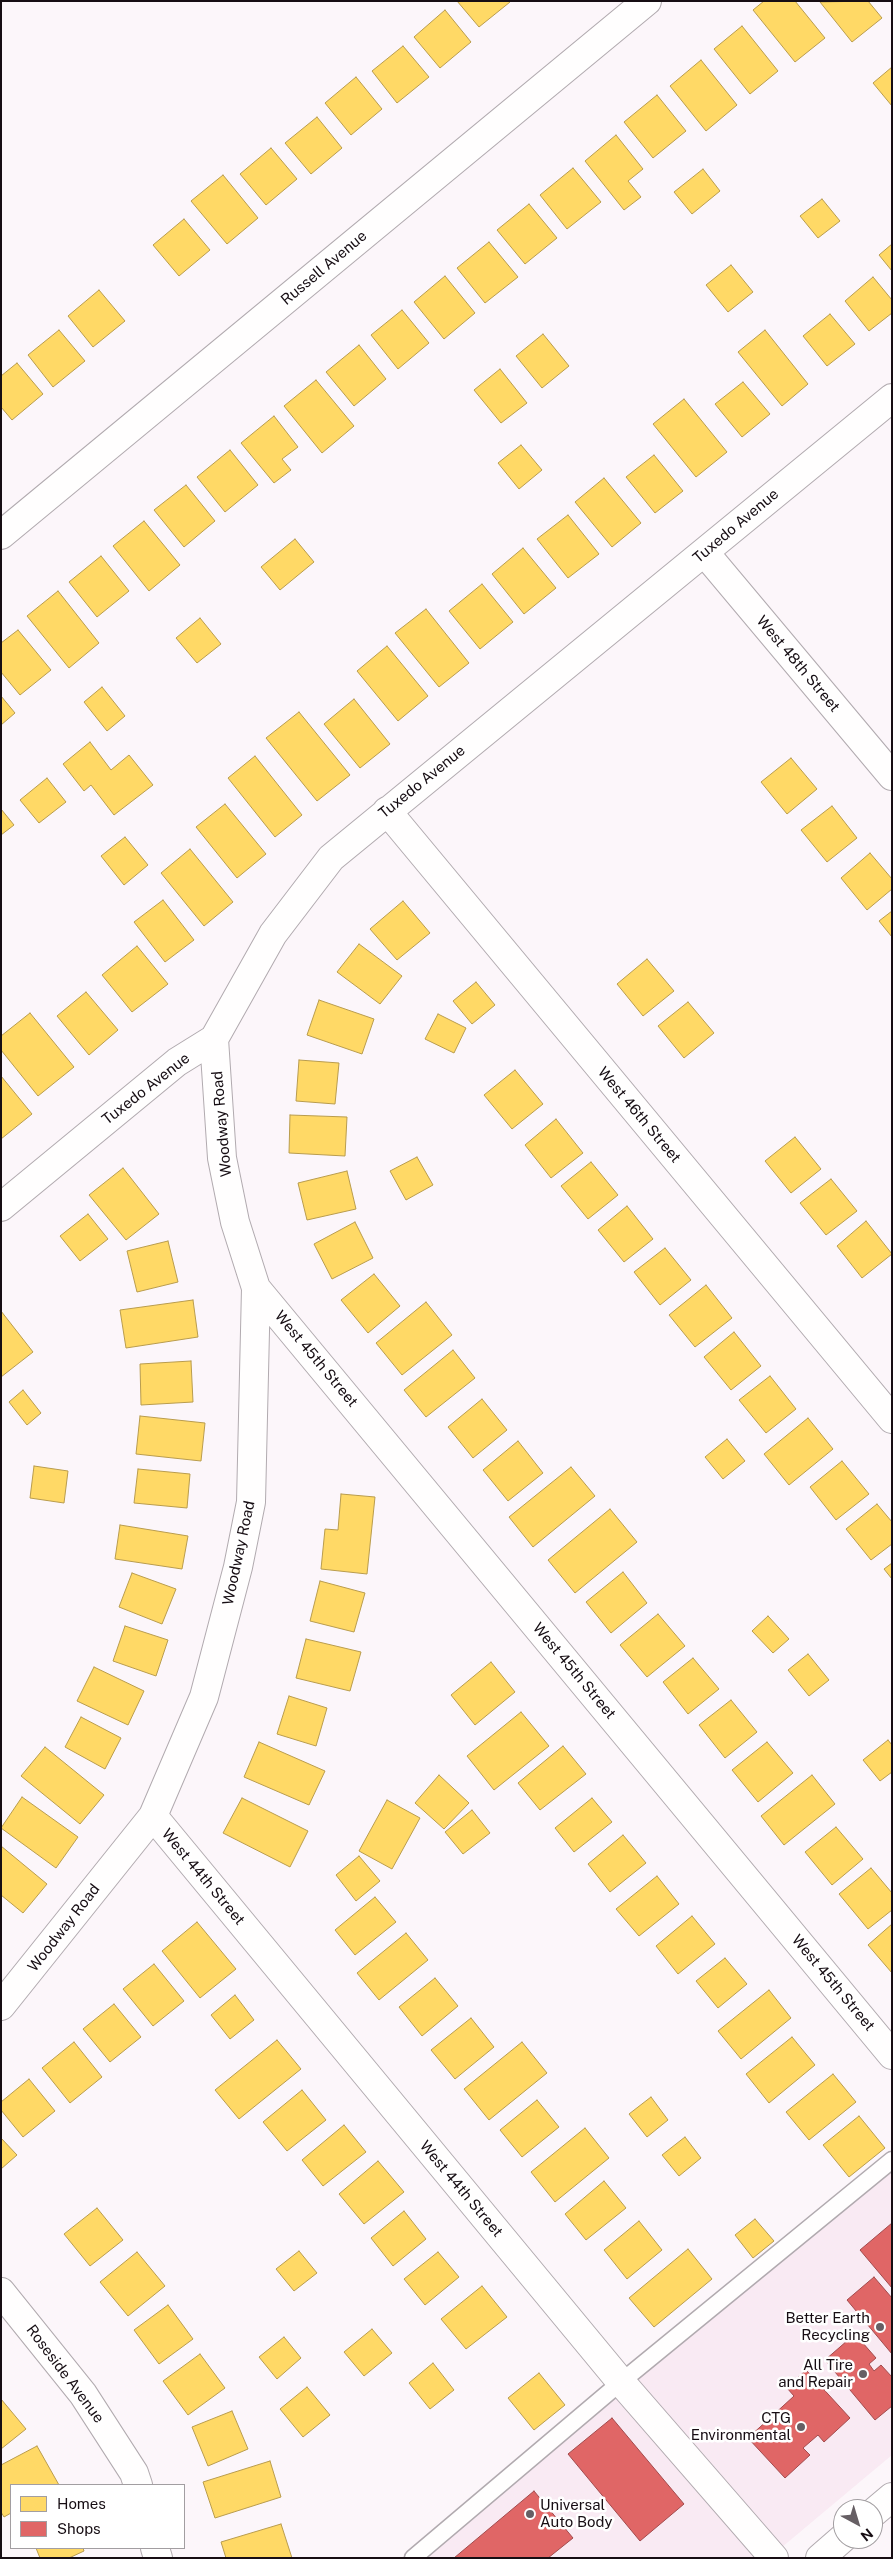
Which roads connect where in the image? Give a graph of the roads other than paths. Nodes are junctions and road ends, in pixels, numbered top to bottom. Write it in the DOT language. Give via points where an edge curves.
graph roads {
  1 [pos="647,1"];
  2 [pos="892,398"];
  3 [pos="1,536"];
  4 [pos="705,552"];
  5 [pos="892,776"];
  6 [pos="386,811"];
  7 [pos="214,1039"];
  8 [pos="1,1207"];
  9 [pos="256,1288"];
  10 [pos="892,1419"];
  11 [pos="152,1816"];
  12 [pos="1,2006"];
  13 [pos="892,2054"];
  14 [pos="892,2160"];
  15 [pos="1,2292"];
  16 [pos="621,2382"];
  17 [pos="138,2484"];
  18 [pos="833,2547"];
  19 [pos="413,2558"];
  20 [pos="774,2558"];
  21 [pos="820,2558"];
  1 -- 3 [label="street, Russell Avenue"];
  2 -- 4 [label="street, Tuxedo Avenue"];
  4 -- 5 [label="street, West 48th Street"];
  4 -- 6 [label="street, Tuxedo Avenue"];
  6 -- 7 [label="street, Tuxedo Avenue" via="331,858 272,934"];
  6 -- 10 [label="street, West 46th Street"];
  7 -- 8 [label="street, Tuxedo Avenue" via="177,1062"];
  7 -- 9 [label="street, Woodway Road" via="222,1158 235,1222"];
  9 -- 11 [label="street, Woodway Road" via="251,1502 238,1567 204,1697"];
  9 -- 13 [label="street, West 45th Street"];
  11 -- 12 [label="street, Woodway Road"];
  11 -- 16 [label="street, West 44th Street"];
  14 -- 16 [label="lane"];
  15 -- 17 [label="street, Roseside Avenue" via="84,2394"];
  16 -- 19 [label="lane"];
  16 -- 20 [label="street, West 44th Street"];
  18 -- 21 [label="street"];
}
